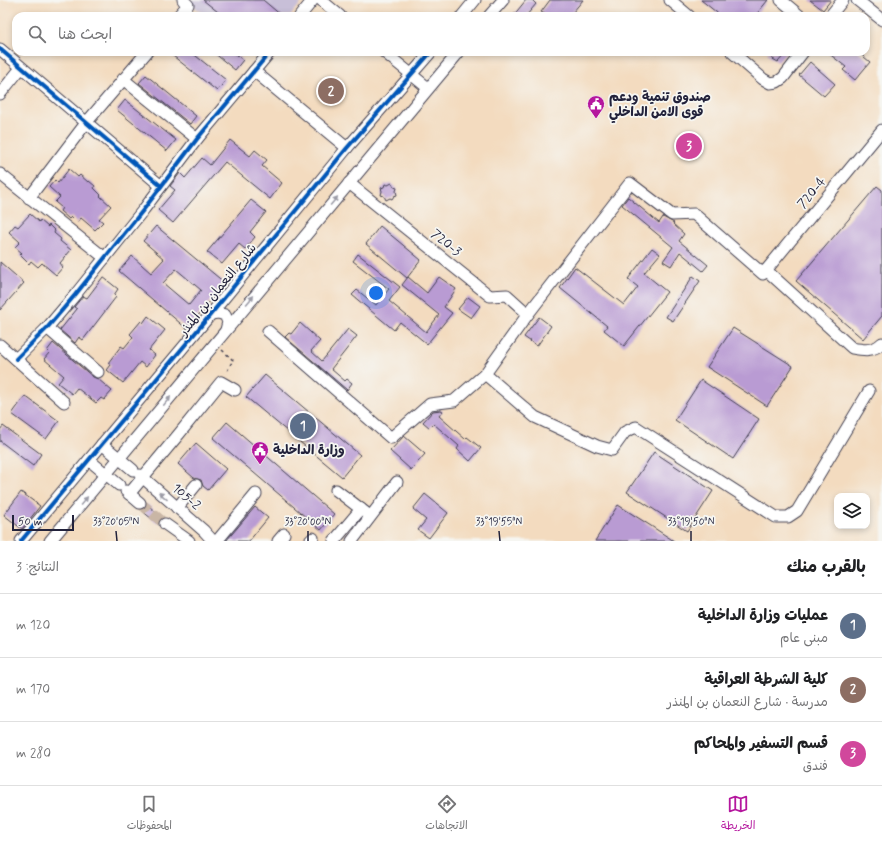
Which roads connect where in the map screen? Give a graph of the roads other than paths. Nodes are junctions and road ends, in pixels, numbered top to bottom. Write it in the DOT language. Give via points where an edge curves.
graph roads {
  1 [pos="183,0"];
  2 [pos="313,0"];
  3 [pos="321,0"];
  4 [pos="475,0"];
  5 [pos="503,0"];
  6 [pos="670,0"];
  7 [pos="781,0"];
  8 [pos="843,0"];
  9 [pos="857,0"];
  10 [pos="182,12"];
  11 [pos="303,12"];
  12 [pos="335,12"];
  13 [pos="465,12"];
  14 [pos="492,12"];
  15 [pos="684,12"];
  16 [pos="795,12"];
  17 [pos="833,12"];
  18 [pos="882,20"];
  19 [pos="0,49"];
  20 [pos="143,56"];
  21 [pos="267,56"];
  22 [pos="389,56"];
  23 [pos="428,56"];
  24 [pos="456,56"];
  25 [pos="737,56"];
  26 [pos="800,56"];
  27 [pos="21,68"];
  28 [pos="254,71"];
  29 [pos="412,75"];
  30 [pos="123,79"];
  31 [pos="428,88"];
  32 [pos="0,94"];
  33 [pos="86,123"];
  34 [pos="882,130"];
  35 [pos="197,140"];
  36 [pos="347,148"];
  37 [pos="0,174"];
  38 [pos="349,183"];
  39 [pos="161,186"];
  40 [pos="29,198"];
  41 [pos="105,258"];
  42 [pos="765,272"];
  43 [pos="211,314"];
  44 [pos="528,314"];
  45 [pos="47,328"];
  46 [pos="226,330"];
  47 [pos="268,331"];
  48 [pos="882,343"];
  49 [pos="0,345"];
  50 [pos="16,359"];
  51 [pos="98,372"];
  52 [pos="485,374"];
  53 [pos="235,390"];
  54 [pos="869,391"];
  55 [pos="64,402"];
  56 [pos="102,444"];
  57 [pos="120,458"];
  58 [pos="89,460"];
  59 [pos="106,474"];
  60 [pos="139,474"];
  61 [pos="397,482"];
  62 [pos="196,485"];
  63 [pos="125,490"];
  64 [pos="336,490"];
  65 [pos="256,494"];
  66 [pos="140,503"];
  67 [pos="177,508"];
  68 [pos="361,509"];
  69 [pos="370,516"];
  70 [pos="165,524"];
  71 [pos="197,526"];
  72 [pos="188,540"];
  73 [pos="21,541"];
  74 [pos="50,541"];
  75 [pos="213,541"];
  76 [pos="218,541"];
  77 [pos="334,541"];
  78 [pos="352,541"];
  1 -- 10 [label="street" via="188,5"];
  2 -- 11 [label="street"];
  3 -- 12 [label="street"];
  4 -- 13 [label="street"];
  5 -- 14 [label="street"];
  6 -- 15 [label="street"];
  7 -- 16 [label="street"];
  8 -- 17 [label="street"];
  9 -- 18 [label="street"];
  19 -- 27 [label="street"];
  20 -- 30 [label="street"];
  21 -- 28 [label="street"];
  22 -- 29 [label="street"];
  23 -- 29 [label="street, شارع النعمان بن المنذر"];
  24 -- 31 [label="street"];
  25 -- 26 [label="street" via="770,83 783,78"];
  27 -- 32 [label="street"];
  27 -- 33 [label="street"];
  28 -- 35 [label="street"];
  28 -- 36 [label="street"];
  29 -- 31 [label="street"];
  29 -- 36 [label="street, شارع النعمان بن المنذر"];
  30 -- 33 [label="street"];
  30 -- 35 [label="street"];
  31 -- 38 [label="street"];
  33 -- 39 [label="street"];
  33 -- 40 [label="street"];
  34 -- 42 [label="street, 720-4"];
  35 -- 39 [label="street"];
  36 -- 43 [label="street, شارع النعمان بن المنذر"];
  37 -- 40 [label="street"];
  38 -- 44 [label="street, 720-3" via="490,296 506,295"];
  46 -- 38 [label="street, one-way"];
  39 -- 41 [label="street"];
  40 -- 41 [label="street"];
  41 -- 45 [label="street"];
  42 -- 44 [label="street" via="694,214 672,215 630,183"];
  42 -- 48 [label="street" via="852,348 866,350 878,347"];
  43 -- 46 [label="street" via="218,312 225,315 228,322"];
  43 -- 56 [label="street, شارع النعمان بن المنذر"];
  44 -- 52 [label="street"];
  45 -- 50 [label="street"];
  45 -- 51 [label="street"];
  57 -- 46 [label="street, one-way"];
  47 -- 52 [label="street" via="391,438 430,404 454,401"];
  49 -- 50 [label="street"];
  50 -- 55 [label="street"];
  52 -- 54 [label="street" via="535,417 597,446 612,450 626,432 636,427 776,517 788,517 797,511"];
  53 -- 60 [label="street" via="221,382"];
  56 -- 57 [label="street, 105-2"];
  56 -- 58 [label="street, شارع النعمان بن المنذر"];
  57 -- 59 [label="street"];
  57 -- 60 [label="street, 105-2"];
  58 -- 59 [label="street"];
  58 -- 73 [label="street, شارع النعمان بن المنذر"];
  59 -- 63 [label="street"];
  74 -- 59 [label="street, one-way"];
  60 -- 63 [label="street"];
  67 -- 60 [label="street, 105-2, one-way"];
  61 -- 69 [label="street"];
  62 -- 67 [label="street"];
  63 -- 66 [label="street"];
  64 -- 68 [label="street"];
  65 -- 76 [label="street"];
  67 -- 71 [label="street, 105-2"];
  68 -- 69 [label="street"];
  68 -- 77 [label="street"];
  69 -- 78 [label="street"];
  70 -- 72 [label="street"];
  71 -- 72 [label="street"];
  71 -- 75 [label="street, 105-2"];
}
